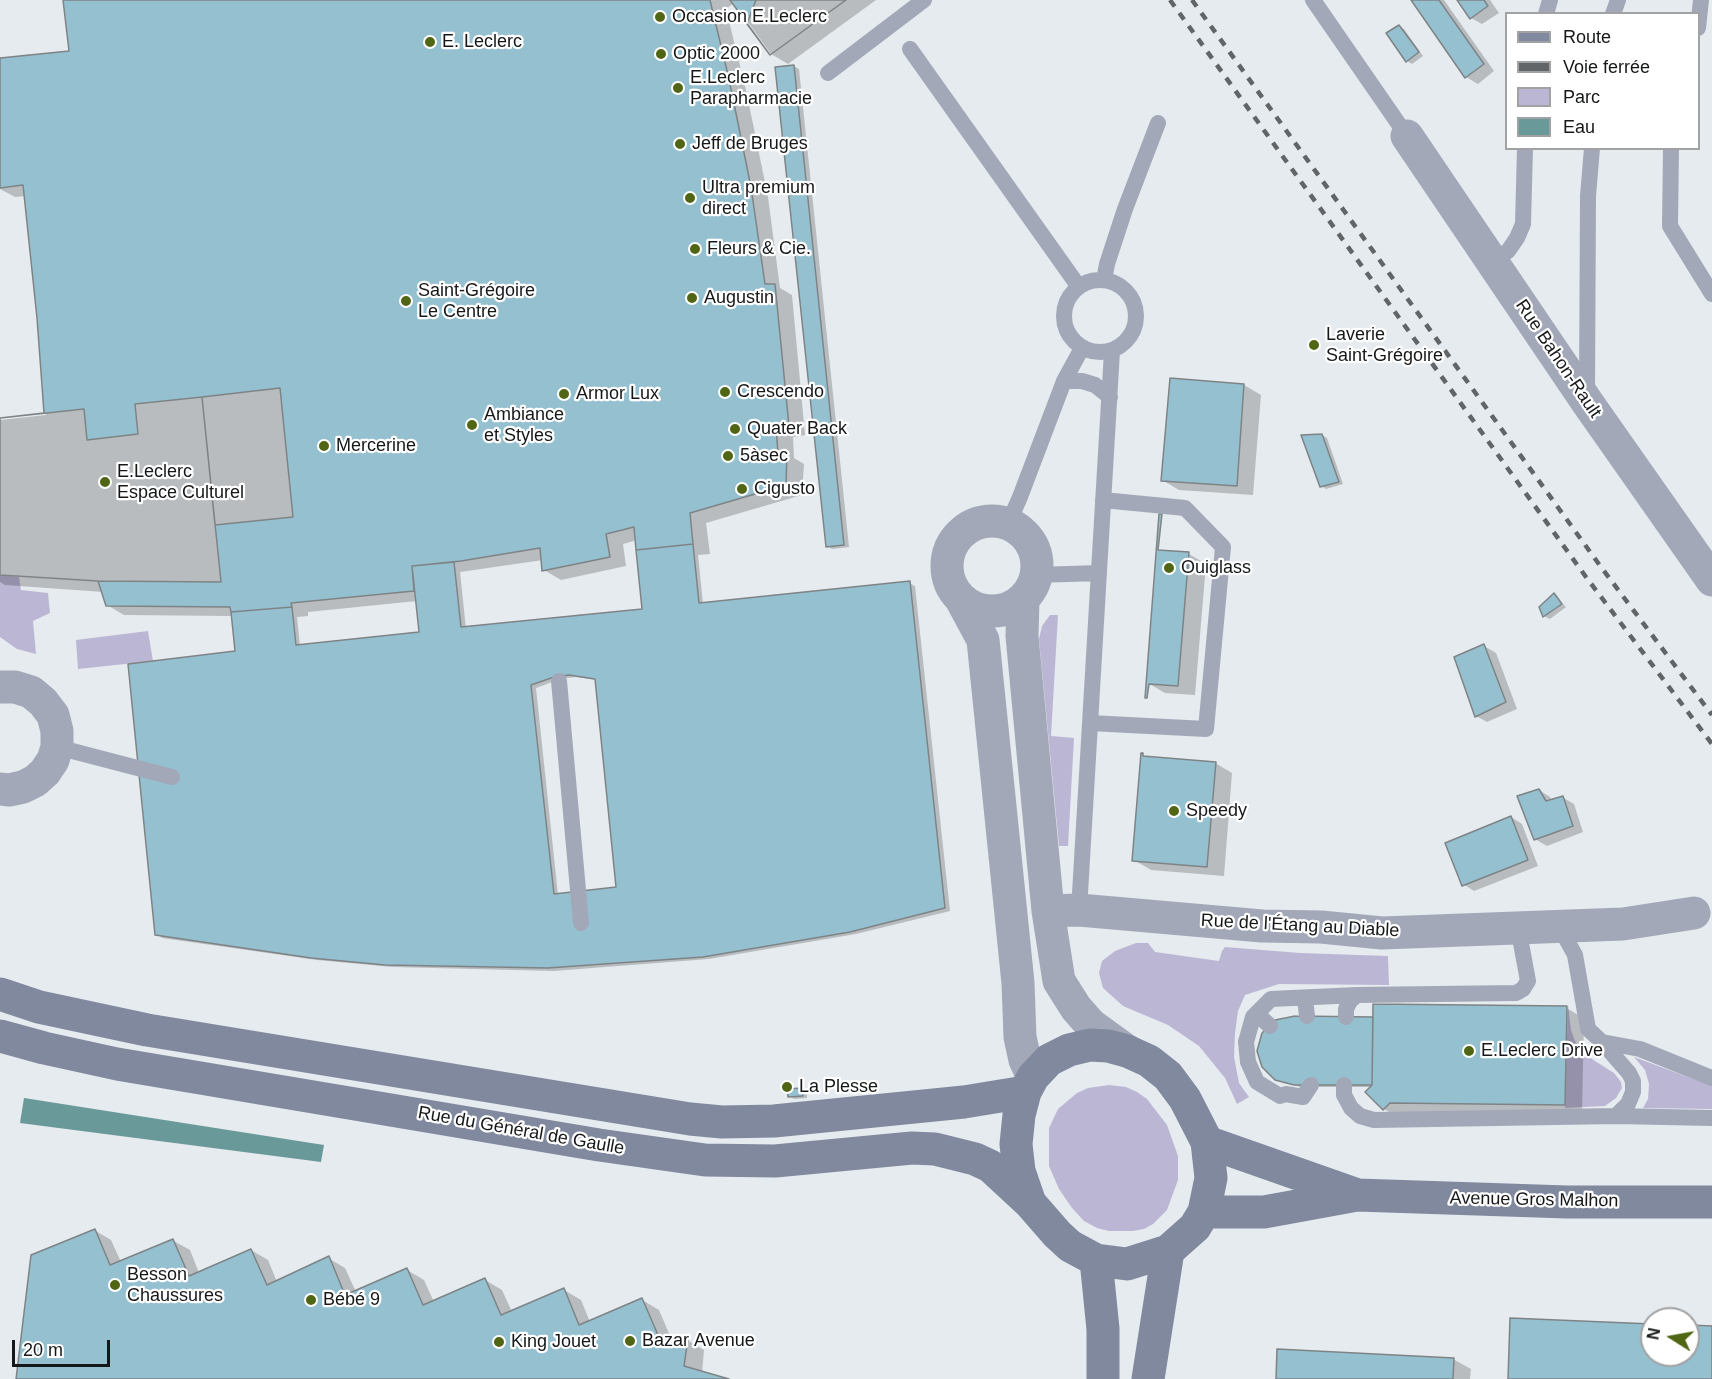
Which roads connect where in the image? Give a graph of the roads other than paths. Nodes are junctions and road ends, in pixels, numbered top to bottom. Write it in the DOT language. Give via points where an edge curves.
graph roads {
  1 [pos="924,0"];
  2 [pos="1313,0"];
  3 [pos="910,49"];
  4 [pos="828,73"];
  5 [pos="1158,123"];
  6 [pos="1407,136"];
  7 [pos="1525,150"];
  8 [pos="1592,150"];
  9 [pos="1671,150"];
  10 [pos="1492,262"];
  11 [pos="1104,280"];
  12 [pos="1078,287"];
  13 [pos="1712,294"];
  14 [pos="1082,348"];
  15 [pos="1112,351"];
  16 [pos="1064,381"];
  17 [pos="1110,396"];
  18 [pos="1587,402"];
  19 [pos="1103,501"];
  20 [pos="1008,524"];
  21 [pos="1099,573"];
  22 [pos="1712,580"];
  23 [pos="1029,587"];
  24 [pos="960,599"];
  25 [pos="560,681"];
  26 [pos="0,687"];
  27 [pos="1090,723"];
  28 [pos="57,747"];
  29 [pos="172,777"];
  30 [pos="3,793"];
  31 [pos="1064,911"];
  32 [pos="1694,913"];
  33 [pos="581,923"];
  34 [pos="1559,926"];
  35 [pos="1518,927"];
  36 [pos="0,994"];
  37 [pos="1357,995"];
  38 [pos="1305,998"];
  39 [pos="1257,1014"];
  40 [pos="1307,1016"];
  41 [pos="1346,1017"];
  42 [pos="1270,1026"];
  43 [pos="0,1036"];
  44 [pos="1602,1042"];
  45 [pos="1127,1051"];
  46 [pos="1712,1078"];
  47 [pos="1029,1084"];
  48 [pos="1311,1085"];
  49 [pos="1344,1085"];
  50 [pos="1616,1116"];
  51 [pos="1712,1119"];
  52 [pos="1207,1142"];
  53 [pos="1357,1195"];
  54 [pos="1712,1202"];
  55 [pos="1030,1203"];
  56 [pos="1204,1212"];
  57 [pos="1168,1251"];
  58 [pos="1096,1260"];
  59 [pos="1103,1379"];
  60 [pos="1148,1379"];
  1 -- 4 [label="lane"];
  2 -- 6 [label="lane"];
  3 -- 12 [label="lane"];
  5 -- 11 [label="lane" via="1125,209"];
  6 -- 10 [label="street, Rue Bahon-Rault"];
  7 -- 10 [label="lane" via="1523,224 1508,251"];
  8 -- 18 [label="lane"];
  9 -- 13 [label="lane" via="1670,226"];
  10 -- 18 [label="street, Rue Bahon-Rault"];
  11 -- 12 [label="lane"];
  11 -- 15 [label="lane" via="1125,289 1136,309 1133,332"];
  12 -- 14 [label="lane" via="1066,303 1064,323"];
  14 -- 15 [label="lane"];
  14 -- 16 [label="lane"];
  15 -- 17 [label="lane"];
  16 -- 17 [label="lane" via="1095,385"];
  16 -- 20 [label="lane"];
  17 -- 19 [label="lane"];
  18 -- 22 [label="street, Rue Bahon-Rault"];
  19 -- 21 [label="lane"];
  19 -- 27 [label="lane" via="1185,508 1223,547 1206,729"];
  20 -- 23 [label="street" via="1034,550 1036,562"];
  20 -- 24 [label="street" via="996,521 974,525 955,541 947,566"];
  21 -- 23 [label="lane"];
  21 -- 27 [label="lane"];
  23 -- 24 [label="street" via="1011,607 998,611 985,611"];
  23 -- 31 [label="street" via="1022,636"];
  24 -- 47 [label="street" via="983,640 1018,983 1020,1037"];
  25 -- 33 [label="lane"];
  26 -- 28 [label="street" via="31,692 43,702 55,723"];
  27 -- 31 [label="lane"];
  28 -- 29 [label="lane"];
  28 -- 30 [label="street" via="53,760 35,781"];
  31 -- 35 [label="street, Rue de l'Étang au Diable" via="1382,933"];
  31 -- 45 [label="street" via="1059,981 1091,1025"];
  32 -- 34 [label="street, Rue de l'Étang au Diable" via="1623,924"];
  34 -- 35 [label="street, Rue de l'Étang au Diable"];
  34 -- 44 [label="lane" via="1575,955 1588,1029"];
  35 -- 37 [label="lane" via="1528,981 1516,993"];
  36 -- 47 [label="main road" via="39,1007 147,1030 722,1122 797,1119 964,1102"];
  37 -- 38 [label="lane"];
  37 -- 41 [label="lane" via="1346,1008"];
  38 -- 39 [label="lane" via="1271,999"];
  38 -- 40 [label="lane"];
  39 -- 42 [label="lane"];
  39 -- 48 [label="lane" via="1253,1017 1257,1082 1268,1082 1280,1096 1289,1089 1303,1097"];
  43 -- 55 [label="main road, Rue du Général de Gaulle" via="117,1064 705,1160 775,1161 935,1149 990,1166"];
  44 -- 46 [label="lane" via="1640,1049"];
  44 -- 50 [label="lane" via="1633,1081 1628,1104"];
  45 -- 47 [label="main road" via="1108,1046 1069,1050 1049,1060"];
  45 -- 52 [label="main road" via="1168,1076"];
  47 -- 55 [label="main road" via="1018,1115 1016,1144 1019,1171"];
  49 -- 50 [label="lane" via="1351,1108 1374,1120"];
  50 -- 51 [label="lane"];
  52 -- 53 [label="main road, Avenue Gros Malhon"];
  52 -- 56 [label="main road" via="1211,1178"];
  53 -- 54 [label="main road, Avenue Gros Malhon"];
  53 -- 56 [label="main road, Avenue Gros Malhon" via="1264,1212"];
  55 -- 58 [label="main road" via="1070,1246"];
  56 -- 57 [label="main road" via="1195,1227"];
  57 -- 58 [label="main road" via="1127,1264"];
  57 -- 60 [label="main road"];
  58 -- 59 [label="main road"];
}
